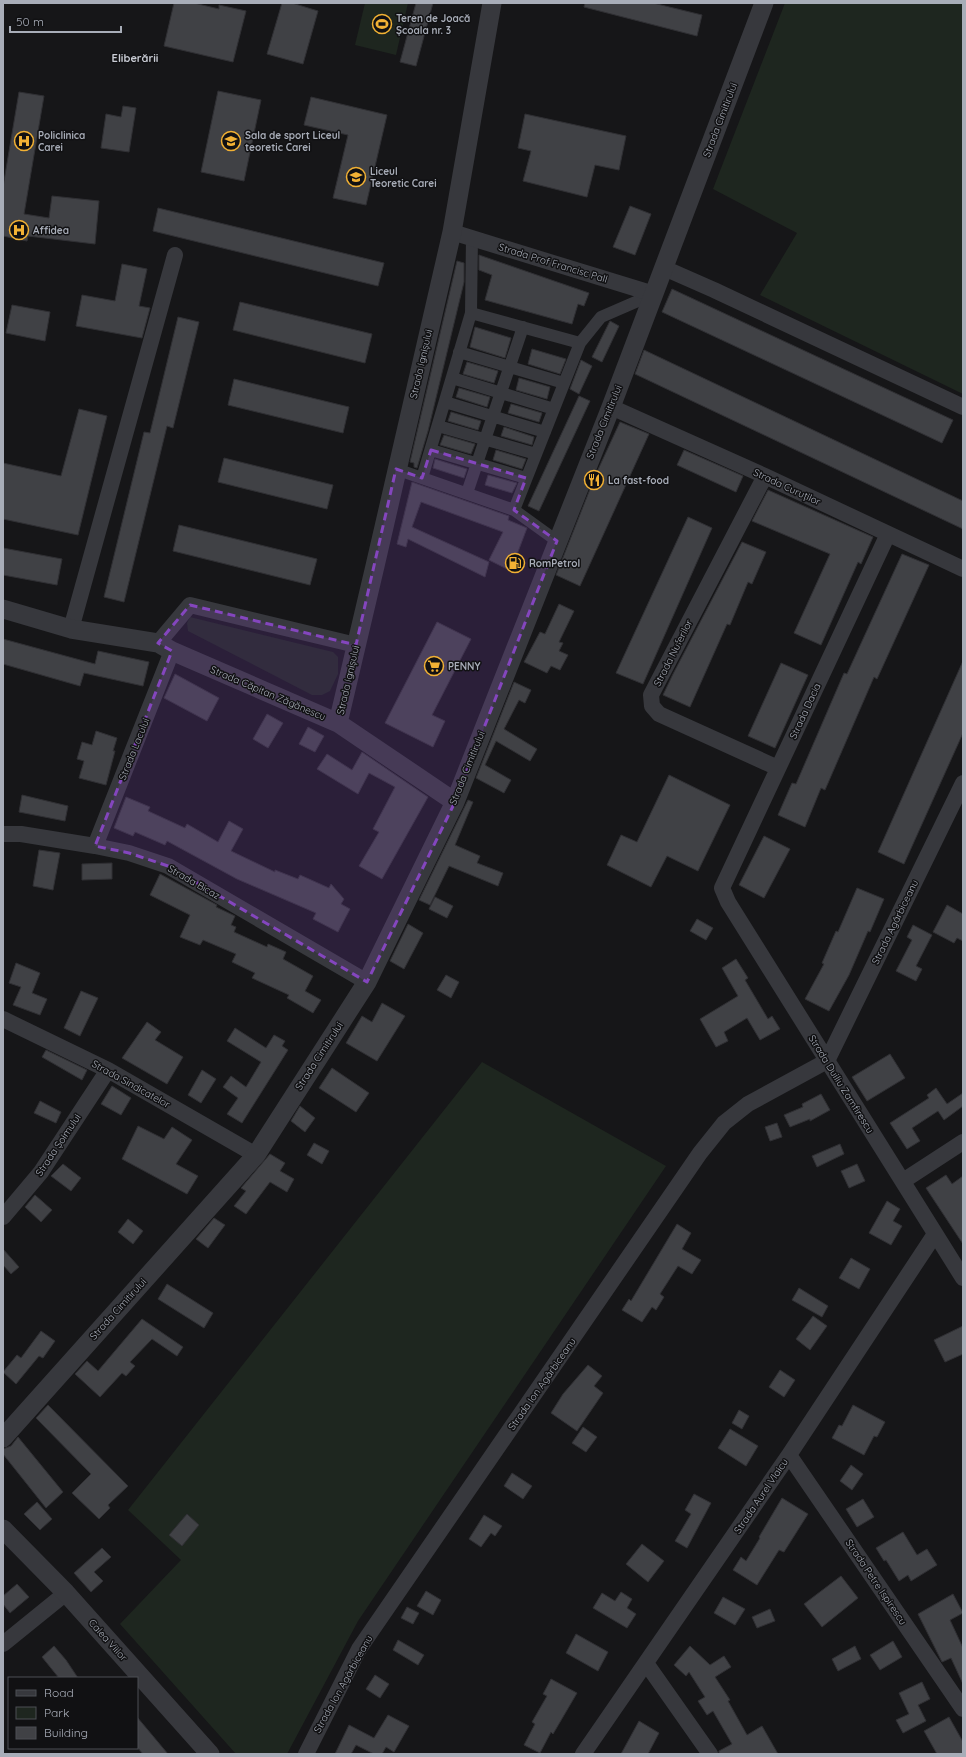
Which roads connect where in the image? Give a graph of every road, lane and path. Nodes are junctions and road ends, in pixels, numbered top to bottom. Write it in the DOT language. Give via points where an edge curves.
graph roads {
  1 [pos="492,3"];
  2 [pos="764,3"];
  3 [pos="451,235"];
  4 [pos="472,238"];
  5 [pos="175,255"];
  6 [pos="664,268"];
  7 [pos="654,294"];
  8 [pos="471,313"];
  9 [pos="523,328"];
  10 [pos="580,343"];
  11 [pos="459,352"];
  12 [pos="510,367"];
  13 [pos="452,378"];
  14 [pos="564,383"];
  15 [pos="501,392"];
  16 [pos="445,402"];
  17 [pos="610,408"];
  18 [pos="963,408"];
  19 [pos="554,409"];
  20 [pos="493,416"];
  21 [pos="438,426"];
  22 [pos="545,432"];
  23 [pos="485,439"];
  24 [pos="431,450"];
  25 [pos="536,454"];
  26 [pos="477,464"];
  27 [pos="396,469"];
  28 [pos="764,476"];
  29 [pos="422,478"];
  30 [pos="526,478"];
  31 [pos="467,493"];
  32 [pos="514,510"];
  33 [pos="888,534"];
  34 [pos="557,541"];
  35 [pos="963,569"];
  36 [pos="3,610"];
  37 [pos="71,629"];
  38 [pos="356,645"];
  39 [pos="165,647"];
  40 [pos="338,723"];
  41 [pos="778,768"];
  42 [pos="963,783"];
  43 [pos="455,802"];
  44 [pos="3,834"];
  45 [pos="95,846"];
  46 [pos="722,888"];
  47 [pos="367,982"];
  48 [pos="3,1019"];
  49 [pos="827,1061"];
  50 [pos="108,1070"];
  51 [pos="963,1142"];
  52 [pos="256,1155"];
  53 [pos="903,1181"];
  54 [pos="3,1217"];
  55 [pos="935,1234"];
  56 [pos="963,1278"];
  57 [pos="3,1438"];
  58 [pos="789,1455"];
  59 [pos="3,1529"];
  60 [pos="66,1593"];
  61 [pos="3,1644"];
  62 [pos="646,1663"];
  63 [pos="963,1709"];
  64 [pos="210,1754"];
  65 [pos="306,1754"];
  66 [pos="583,1754"];
  67 [pos="710,1754"];
  1 -- 3 [label="street, Strada Ignișului"];
  2 -- 6 [label="street, Strada Cimitirului"];
  3 -- 4 [label="street, Strada Prof Francisc Pall"];
  3 -- 27 [label="street, Strada Ignișului"];
  4 -- 7 [label="street, Strada Prof Francisc Pall"];
  4 -- 8 [label="street"];
  5 -- 37 [label="street"];
  6 -- 7 [label="street, Strada Cimitirului"];
  6 -- 18 [label="street"];
  7 -- 10 [label="street" via="601,317"];
  7 -- 17 [label="street, Strada Cimitirului"];
  8 -- 9 [label="street"];
  8 -- 11 [label="street"];
  9 -- 10 [label="street"];
  9 -- 12 [label="street"];
  10 -- 14 [label="street"];
  11 -- 12 [label="street"];
  11 -- 13 [label="street"];
  12 -- 14 [label="street"];
  12 -- 15 [label="street"];
  13 -- 15 [label="street"];
  13 -- 16 [label="street"];
  14 -- 19 [label="street"];
  15 -- 19 [label="street"];
  15 -- 20 [label="street"];
  16 -- 20 [label="street"];
  16 -- 21 [label="street"];
  17 -- 28 [label="street, Strada Curuților"];
  17 -- 34 [label="street, Strada Cimitirului"];
  19 -- 22 [label="street"];
  20 -- 22 [label="street"];
  20 -- 23 [label="street"];
  21 -- 23 [label="street"];
  21 -- 24 [label="street"];
  22 -- 25 [label="street"];
  23 -- 25 [label="street"];
  23 -- 26 [label="street"];
  24 -- 26 [label="street"];
  24 -- 29 [label="street"];
  25 -- 30 [label="street"];
  26 -- 30 [label="street"];
  26 -- 31 [label="street"];
  27 -- 29 [label="street"];
  27 -- 38 [label="street, Strada Ignișului"];
  28 -- 33 [label="street, Strada Curuților"];
  28 -- 41 [label="street, Strada Nuferilor" via="651,695 652,706 659,714"];
  29 -- 31 [label="street"];
  30 -- 32 [label="street"];
  31 -- 32 [label="street"];
  32 -- 34 [label="street"];
  33 -- 35 [label="street, Strada Curuților"];
  33 -- 41 [label="street, Strada Dacia"];
  34 -- 43 [label="street, Strada Cimitirului"];
  36 -- 37 [label="street, Strada Căpitan Zăgănescu"];
  37 -- 39 [label="street, Strada Căpitan Zăgănescu"];
  38 -- 39 [label="street" via="190,605"];
  38 -- 40 [label="street, Strada Ignișului"];
  39 -- 40 [label="street, Strada Căpitan Zăgănescu"];
  39 -- 45 [label="street, Strada Lacului"];
  40 -- 43 [label="street, Strada Căpitan Zăgănescu"];
  41 -- 46 [label="street, Strada Dacia"];
  42 -- 49 [label="street, Strada Agârbiceanu"];
  43 -- 47 [label="street, Strada Cimitirului"];
  44 -- 45 [label="street, Strada Bicaz" via="21,834"];
  45 -- 47 [label="street, Strada Bicaz" via="129,853 168,866"];
  46 -- 49 [label="street, Strada Duiliu Zamfirescu" via="728,902"];
  47 -- 52 [label="street, Strada Cimitirului"];
  48 -- 50 [label="street, Strada Sindicatelor"];
  49 -- 53 [label="street, Strada Duiliu Zamfirescu"];
  49 -- 65 [label="street, Strada Ion Agârbiceanu" via="748,1104 724,1123 700,1153 359,1649"];
  50 -- 52 [label="street, Strada Sindicatelor"];
  50 -- 54 [label="street, Strada Șoimului" via="41,1172"];
  51 -- 53 [label="street"];
  52 -- 57 [label="street, Strada Cimitirului"];
  53 -- 55 [label="street, Strada Duiliu Zamfirescu"];
  55 -- 56 [label="street, Strada Duiliu Zamfirescu"];
  55 -- 58 [label="street, Strada Aurel Vlaicu"];
  58 -- 62 [label="street, Strada Aurel Vlaicu"];
  58 -- 63 [label="street, Strada Petre Ispirescu"];
  59 -- 60 [label="street, Calea Viilor"];
  60 -- 61 [label="street"];
  60 -- 64 [label="street, Calea Viilor"];
  62 -- 66 [label="street, Strada Aurel Vlaicu"];
  62 -- 67 [label="street"];
}
